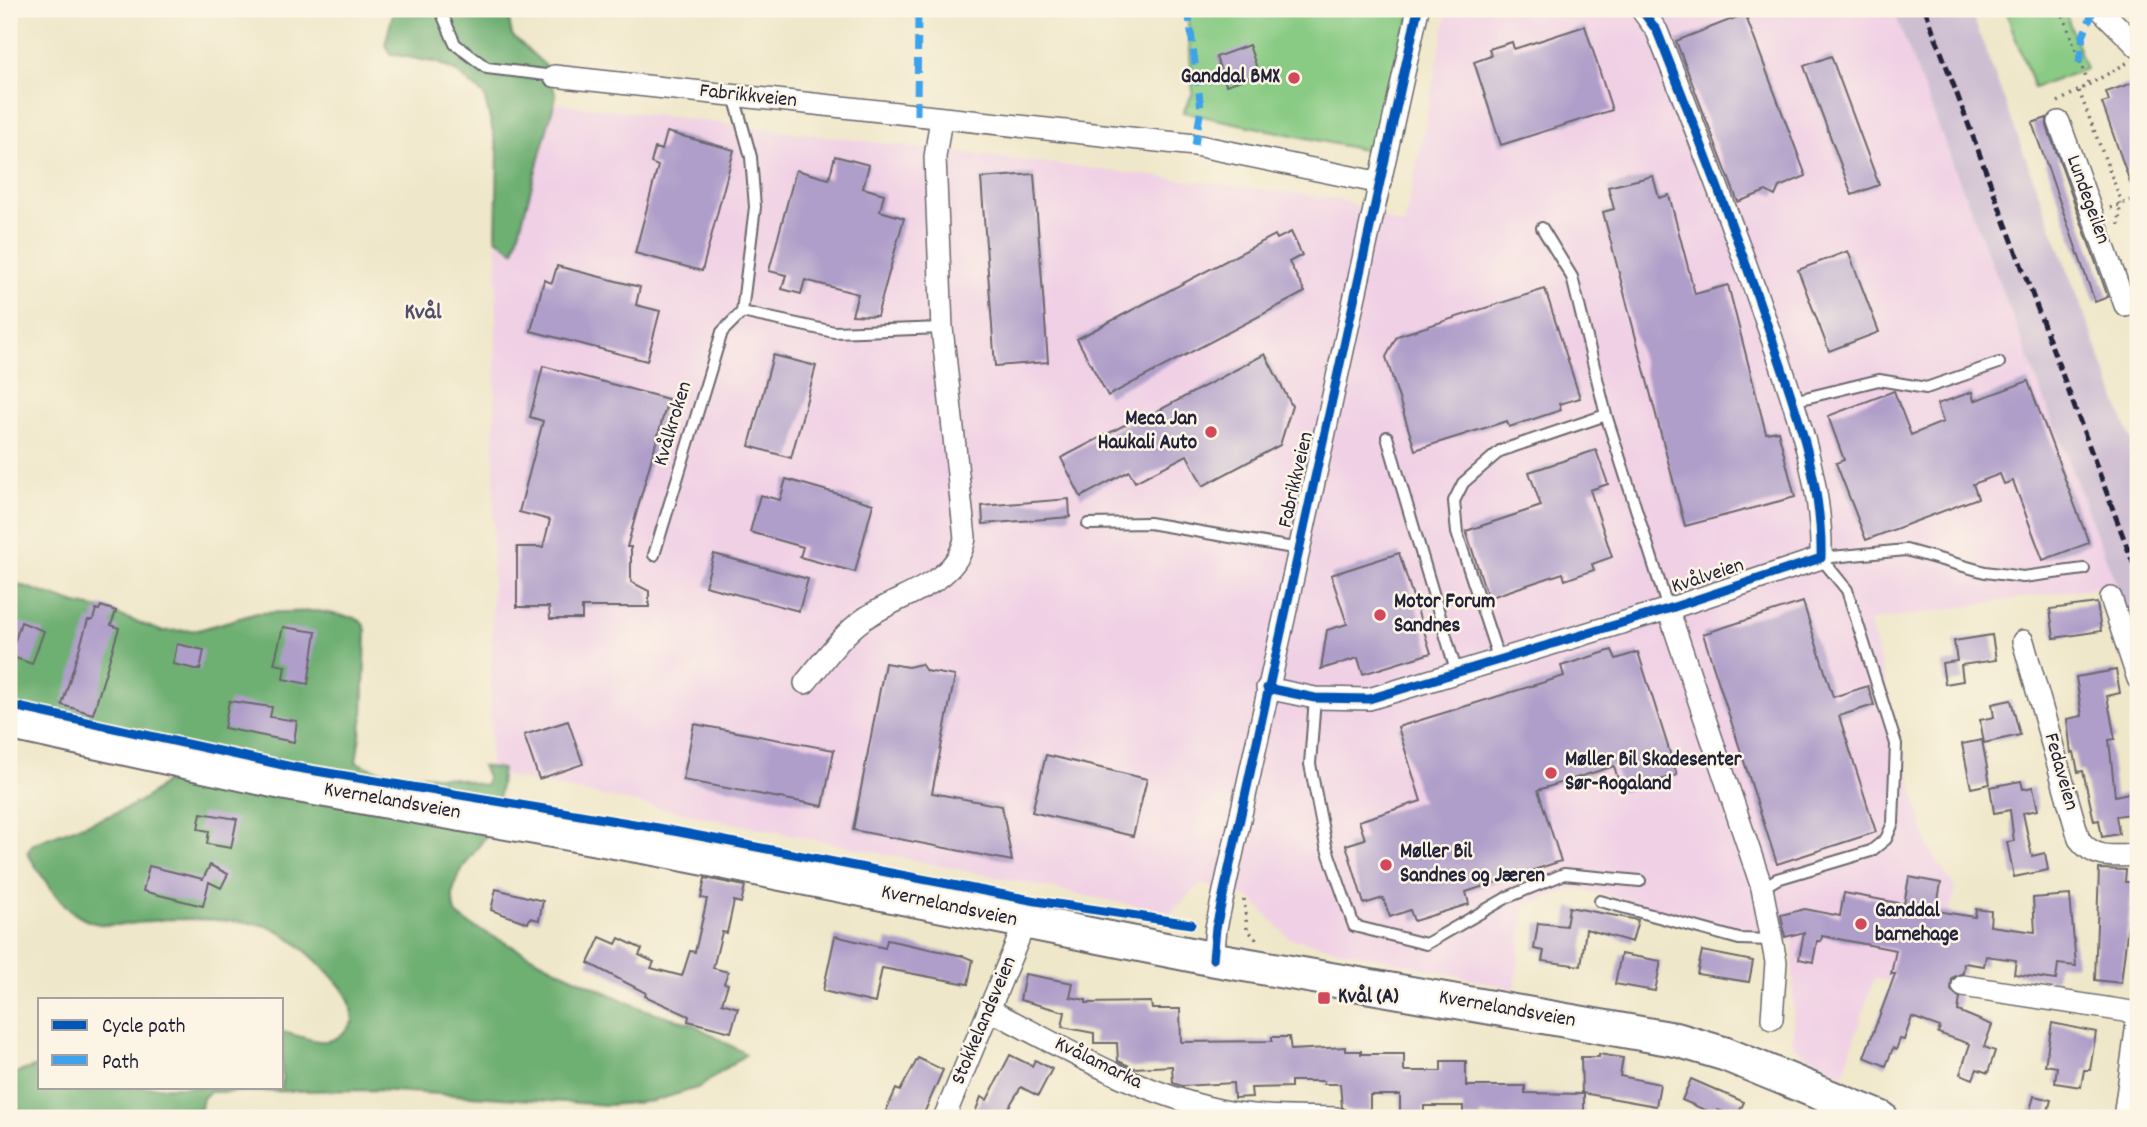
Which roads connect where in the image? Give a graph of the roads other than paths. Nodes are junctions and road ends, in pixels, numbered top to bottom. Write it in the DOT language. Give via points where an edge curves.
graph roads {
  1 [pos="440,9"];
  2 [pos="1418,9"];
  3 [pos="1641,9"];
  4 [pos="2100,9"];
  5 [pos="2133,55"];
  6 [pos="554,76"];
  7 [pos="734,96"];
  8 [pos="941,118"];
  9 [pos="2059,122"];
  10 [pos="1381,183"];
  11 [pos="1542,228"];
  12 [pos="2138,301"];
  13 [pos="742,312"];
  14 [pos="942,328"];
  15 [pos="1999,363"];
  16 [pos="1793,401"];
  17 [pos="1606,415"];
  18 [pos="1387,437"];
  19 [pos="1088,524"];
  20 [pos="1299,549"];
  21 [pos="654,555"];
  22 [pos="1821,558"];
  23 [pos="2084,569"];
  24 [pos="2111,598"];
  25 [pos="1668,609"];
  26 [pos="2023,641"];
  27 [pos="1499,660"];
  28 [pos="1457,674"];
  29 [pos="2138,679"];
  30 [pos="806,683"];
  31 [pos="1267,688"];
  32 [pos="1315,698"];
  33 [pos="9,723"];
  34 [pos="2138,855"];
  35 [pos="1640,881"];
  36 [pos="1762,888"];
  37 [pos="1600,901"];
  38 [pos="1025,923"];
  39 [pos="1772,940"];
  40 [pos="1213,959"];
  41 [pos="1963,986"];
  42 [pos="990,1010"];
  43 [pos="2138,1015"];
  44 [pos="1772,1019"];
  45 [pos="944,1118"];
  46 [pos="1336,1118"];
  47 [pos="1881,1118"];
  48 [pos="2124,1118"];
  1 -- 6 [label="lane" via="454,44 487,68"];
  2 -- 10 [label="street, Fabrikkveien"];
  3 -- 16 [label="street" via="1657,32 1731,221"];
  4 -- 5 [label="street"];
  6 -- 7 [label="street, Fabrikkveien"];
  7 -- 8 [label="street, Fabrikkveien"];
  7 -- 13 [label="lane" via="751,157 755,207"];
  8 -- 10 [label="street, Fabrikkveien" via="1195,145"];
  8 -- 14 [label="street" via="935,157"];
  9 -- 12 [label="street, Lundegeilen" via="2124,305"];
  10 -- 20 [label="street, Fabrikkveien"];
  11 -- 17 [label="lane" via="1572,277"];
  13 -- 14 [label="lane" via="834,332"];
  13 -- 21 [label="lane, Kvålkroken" via="722,332"];
  14 -- 30 [label="street" via="965,538 962,555 952,570 863,619"];
  15 -- 16 [label="lane" via="1926,388 1879,380"];
  16 -- 22 [label="street" via="1822,529"];
  17 -- 25 [label="lane"];
  17 -- 27 [label="lane" via="1500,451 1463,483 1454,501 1457,533"];
  18 -- 28 [label="lane"];
  19 -- 20 [label="lane, Fabrikkveien" via="1149,523"];
  20 -- 31 [label="street, Fabrikkveien"];
  22 -- 23 [label="lane" via="1906,550 1985,572 2023,577"];
  22 -- 25 [label="street, Kvålveien"];
  22 -- 36 [label="lane" via="1847,590 1893,735 1893,822 1886,839 1871,851 1777,879"];
  24 -- 29 [label="street"];
  25 -- 27 [label="street, Kvålveien"];
  25 -- 36 [label="street, Kvålveien"];
  26 -- 34 [label="street, Fedaveien" via="2079,839 2087,850 2100,856"];
  27 -- 28 [label="street, Kvålveien"];
  28 -- 32 [label="street, Kvålveien" via="1369,699"];
  31 -- 32 [label="street, Kvålveien"];
  31 -- 40 [label="street, Fabrikkveien"];
  32 -- 35 [label="lane" via="1310,764 1326,846 1354,926 1426,944 1508,897 1564,874"];
  33 -- 38 [label="main road, Kvernelandsveien" via="284,783 696,857"];
  36 -- 39 [label="street, Kvålveien"];
  37 -- 39 [label="lane" via="1739,939"];
  38 -- 40 [label="main road, Kvernelandsveien"];
  38 -- 42 [label="street, Stokkelandsveien"];
  39 -- 44 [label="street, Kvålveien" via="1776,962"];
  40 -- 47 [label="main road, Kvernelandsveien" via="1678,1040 1725,1054"];
  41 -- 43 [label="street"];
  42 -- 45 [label="street, Stokkelandsveien"];
  42 -- 46 [label="street, Kvålamarka" via="1139,1086 1219,1110"];
  43 -- 48 [label="street"];
}
